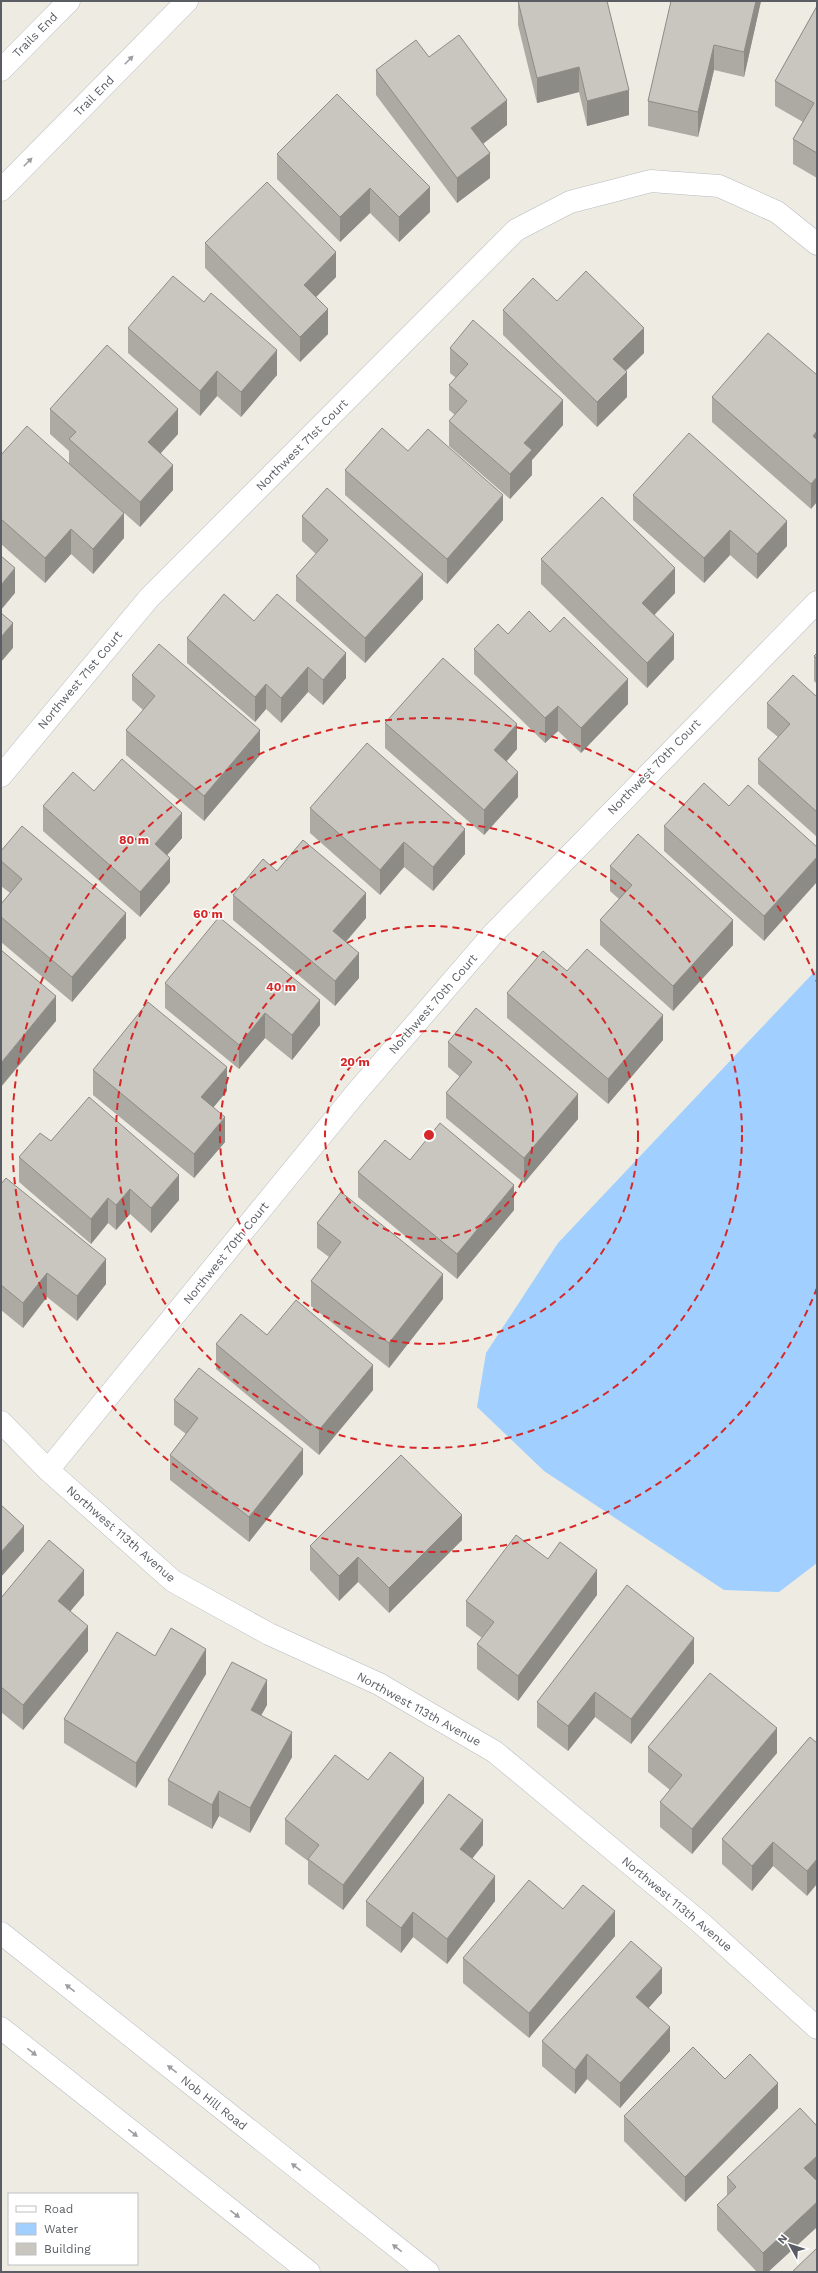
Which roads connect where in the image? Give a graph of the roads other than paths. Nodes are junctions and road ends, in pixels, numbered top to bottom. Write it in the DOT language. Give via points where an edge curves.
graph roads {
  1 [pos="69,1"];
  2 [pos="187,1"];
  3 [pos="1,70"];
  4 [pos="1,190"];
  5 [pos="817,244"];
  6 [pos="817,602"];
  7 [pos="1,776"];
  8 [pos="1,1422"];
  9 [pos="48,1470"];
  10 [pos="1,1933"];
  11 [pos="816,2025"];
  12 [pos="1,2028"];
  13 [pos="309,2272"];
  14 [pos="428,2272"];
  1 -- 3 [label="street, Trails End"];
  4 -- 2 [label="street, Trail End, one-way"];
  5 -- 7 [label="street, Northwest 71st Court" via="777,212 719,186 651,181 570,202 516,230 149,598"];
  6 -- 9 [label="street, Northwest 70th Court" via="493,934 356,1093"];
  8 -- 9 [label="street, Northwest 113th Avenue"];
  9 -- 11 [label="street, Northwest 113th Avenue" via="172,1581 269,1634 379,1684 495,1752 701,1923"];
  14 -- 10 [label="street, Nob Hill Road, one-way"];
  12 -- 13 [label="street, one-way"];
}
